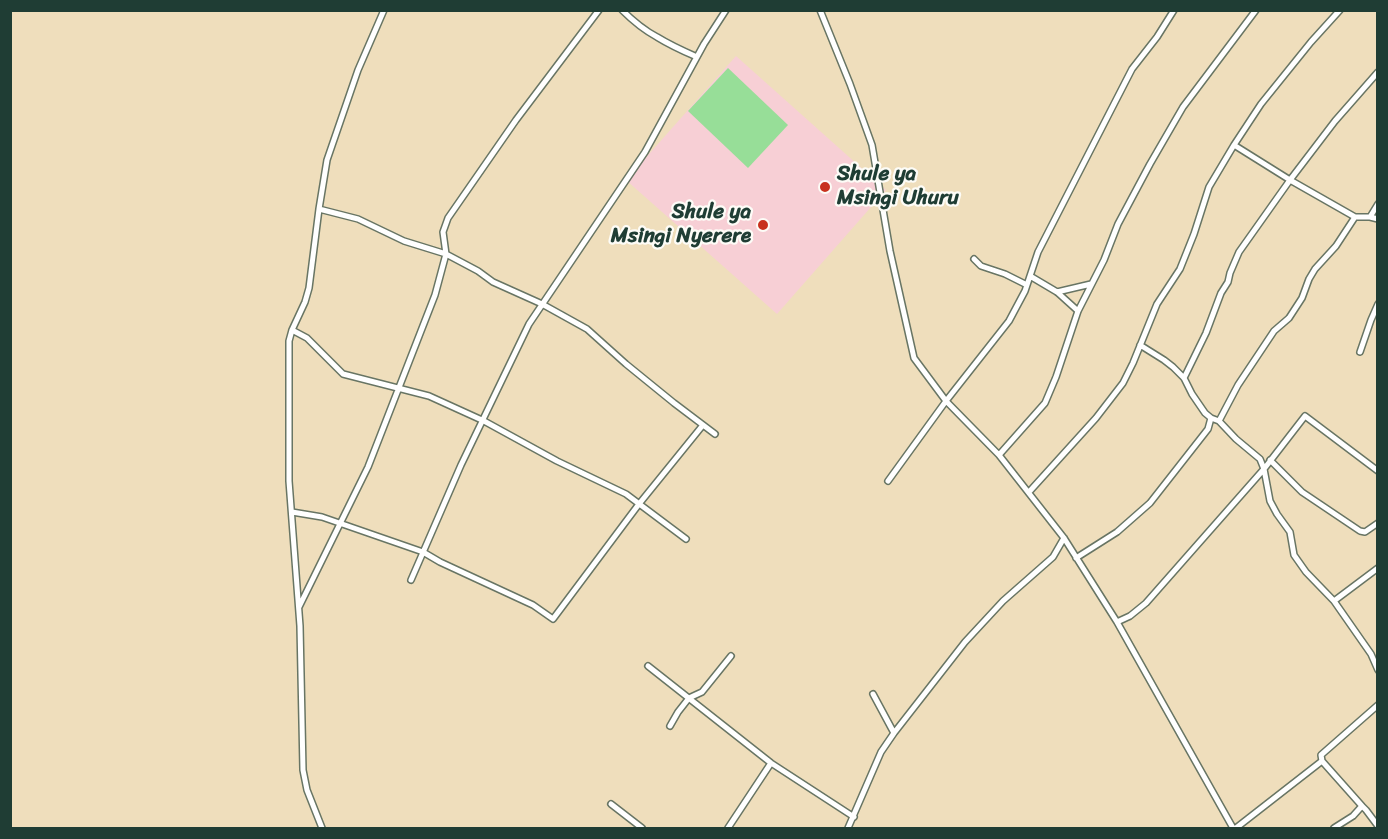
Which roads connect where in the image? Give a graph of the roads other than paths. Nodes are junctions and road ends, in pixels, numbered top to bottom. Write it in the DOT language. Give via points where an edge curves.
graph roads {
  1 [pos="384,10"];
  2 [pos="599,10"];
  3 [pos="621,10"];
  4 [pos="726,10"];
  5 [pos="820,10"];
  6 [pos="1174,10"];
  7 [pos="1256,10"];
  8 [pos="1340,10"];
  9 [pos="697,57"];
  10 [pos="1377,72"];
  11 [pos="1234,145"];
  12 [pos="1290,180"];
  13 [pos="1377,204"];
  14 [pos="319,209"];
  15 [pos="1355,217"];
  16 [pos="1370,217"];
  17 [pos="1377,219"];
  18 [pos="446,254"];
  19 [pos="974,259"];
  20 [pos="1030,276"];
  21 [pos="1091,284"];
  22 [pos="1027,285"];
  23 [pos="1057,292"];
  24 [pos="542,304"];
  25 [pos="1377,304"];
  26 [pos="1078,311"];
  27 [pos="1371,320"];
  28 [pos="1377,324"];
  29 [pos="292,330"];
  30 [pos="1140,345"];
  31 [pos="1360,352"];
  32 [pos="1184,378"];
  33 [pos="398,388"];
  34 [pos="946,401"];
  35 [pos="1212,418"];
  36 [pos="484,421"];
  37 [pos="1219,421"];
  38 [pos="703,425"];
  39 [pos="715,434"];
  40 [pos="999,456"];
  41 [pos="1270,460"];
  42 [pos="1264,468"];
  43 [pos="1377,471"];
  44 [pos="888,481"];
  45 [pos="1029,492"];
  46 [pos="639,504"];
  47 [pos="292,512"];
  48 [pos="1377,523"];
  49 [pos="340,524"];
  50 [pos="686,538"];
  51 [pos="1064,538"];
  52 [pos="423,552"];
  53 [pos="1076,558"];
  54 [pos="1377,568"];
  55 [pos="411,580"];
  56 [pos="1334,601"];
  57 [pos="298,607"];
  58 [pos="1117,622"];
  59 [pos="732,656"];
  60 [pos="648,666"];
  61 [pos="1377,670"];
  62 [pos="873,694"];
  63 [pos="689,698"];
  64 [pos="1377,705"];
  65 [pos="670,726"];
  66 [pos="894,733"];
  67 [pos="1322,761"];
  68 [pos="771,763"];
  69 [pos="611,804"];
  70 [pos="1362,806"];
  71 [pos="854,817"];
  72 [pos="1377,826"];
  73 [pos="322,828"];
  74 [pos="642,828"];
  75 [pos="728,828"];
  76 [pos="848,828"];
  77 [pos="1234,828"];
  78 [pos="1334,828"];
  1 -- 14 [label="street" via="327,160"];
  2 -- 18 [label="street" via="448,218 443,232"];
  3 -- 9 [label="street" via="655,36"];
  4 -- 9 [label="street"];
  5 -- 34 [label="street" via="872,145 914,358"];
  6 -- 20 [label="street" via="1132,69 1038,252"];
  7 -- 21 [label="street" via="1178,117 1118,224"];
  8 -- 11 [label="street" via="1261,104"];
  9 -- 24 [label="street" via="645,152"];
  10 -- 12 [label="street"];
  11 -- 12 [label="street"];
  11 -- 30 [label="street" via="1209,187 1180,269 1157,304"];
  12 -- 15 [label="street"];
  12 -- 32 [label="street" via="1239,252"];
  13 -- 16 [label="street"];
  14 -- 18 [label="street" via="358,219 404,241"];
  14 -- 29 [label="street" via="309,288"];
  15 -- 16 [label="street"];
  15 -- 37 [label="street" via="1315,269 1302,298 1289,318 1274,331"];
  16 -- 17 [label="street"];
  18 -- 24 [label="street" via="492,282"];
  18 -- 33 [label="street" via="435,295"];
  19 -- 22 [label="street" via="981,266"];
  20 -- 22 [label="street"];
  20 -- 23 [label="street"];
  21 -- 23 [label="street"];
  21 -- 26 [label="street"];
  22 -- 34 [label="street" via="1009,321"];
  23 -- 26 [label="street"];
  24 -- 36 [label="street"];
  24 -- 38 [label="street" via="587,329"];
  25 -- 27 [label="street"];
  26 -- 40 [label="street" via="1046,403"];
  27 -- 28 [label="street"];
  27 -- 31 [label="street"];
  29 -- 33 [label="street" via="307,338 343,374"];
  29 -- 47 [label="street"];
  30 -- 32 [label="street"];
  30 -- 45 [label="street" via="1123,383"];
  32 -- 35 [label="street"];
  33 -- 36 [label="street" via="429,396"];
  33 -- 49 [label="street" via="368,466"];
  34 -- 40 [label="street"];
  34 -- 44 [label="street"];
  35 -- 37 [label="street"];
  35 -- 53 [label="street" via="1208,429 1150,503 1117,532"];
  36 -- 46 [label="street"];
  36 -- 52 [label="street"];
  37 -- 42 [label="street" via="1260,459"];
  38 -- 39 [label="street"];
  38 -- 46 [label="street"];
  40 -- 45 [label="street"];
  41 -- 42 [label="street"];
  41 -- 43 [label="street" via="1305,416"];
  41 -- 48 [label="street" via="1302,492 1360,531 1365,532"];
  42 -- 56 [label="street" via="1270,501 1290,532 1294,555"];
  42 -- 58 [label="street" via="1146,603"];
  45 -- 51 [label="street"];
  46 -- 50 [label="street"];
  46 -- 52 [label="street" via="553,619 533,605"];
  47 -- 49 [label="street"];
  47 -- 57 [label="street"];
  49 -- 52 [label="street"];
  49 -- 57 [label="street"];
  51 -- 53 [label="street"];
  51 -- 66 [label="street" via="1053,557 1003,601 965,642"];
  52 -- 55 [label="street"];
  53 -- 58 [label="street"];
  54 -- 56 [label="street"];
  56 -- 61 [label="street" via="1371,654"];
  57 -- 73 [label="street" via="303,770"];
  58 -- 77 [label="street"];
  59 -- 63 [label="street" via="702,692"];
  60 -- 63 [label="street"];
  62 -- 66 [label="street"];
  63 -- 65 [label="street"];
  63 -- 68 [label="street"];
  64 -- 67 [label="street" via="1322,755"];
  66 -- 71 [label="street" via="881,752"];
  67 -- 70 [label="street"];
  67 -- 77 [label="street"];
  68 -- 71 [label="street"];
  68 -- 75 [label="street"];
  69 -- 74 [label="street"];
  70 -- 72 [label="street"];
  70 -- 78 [label="street"];
  71 -- 76 [label="street"];
}
